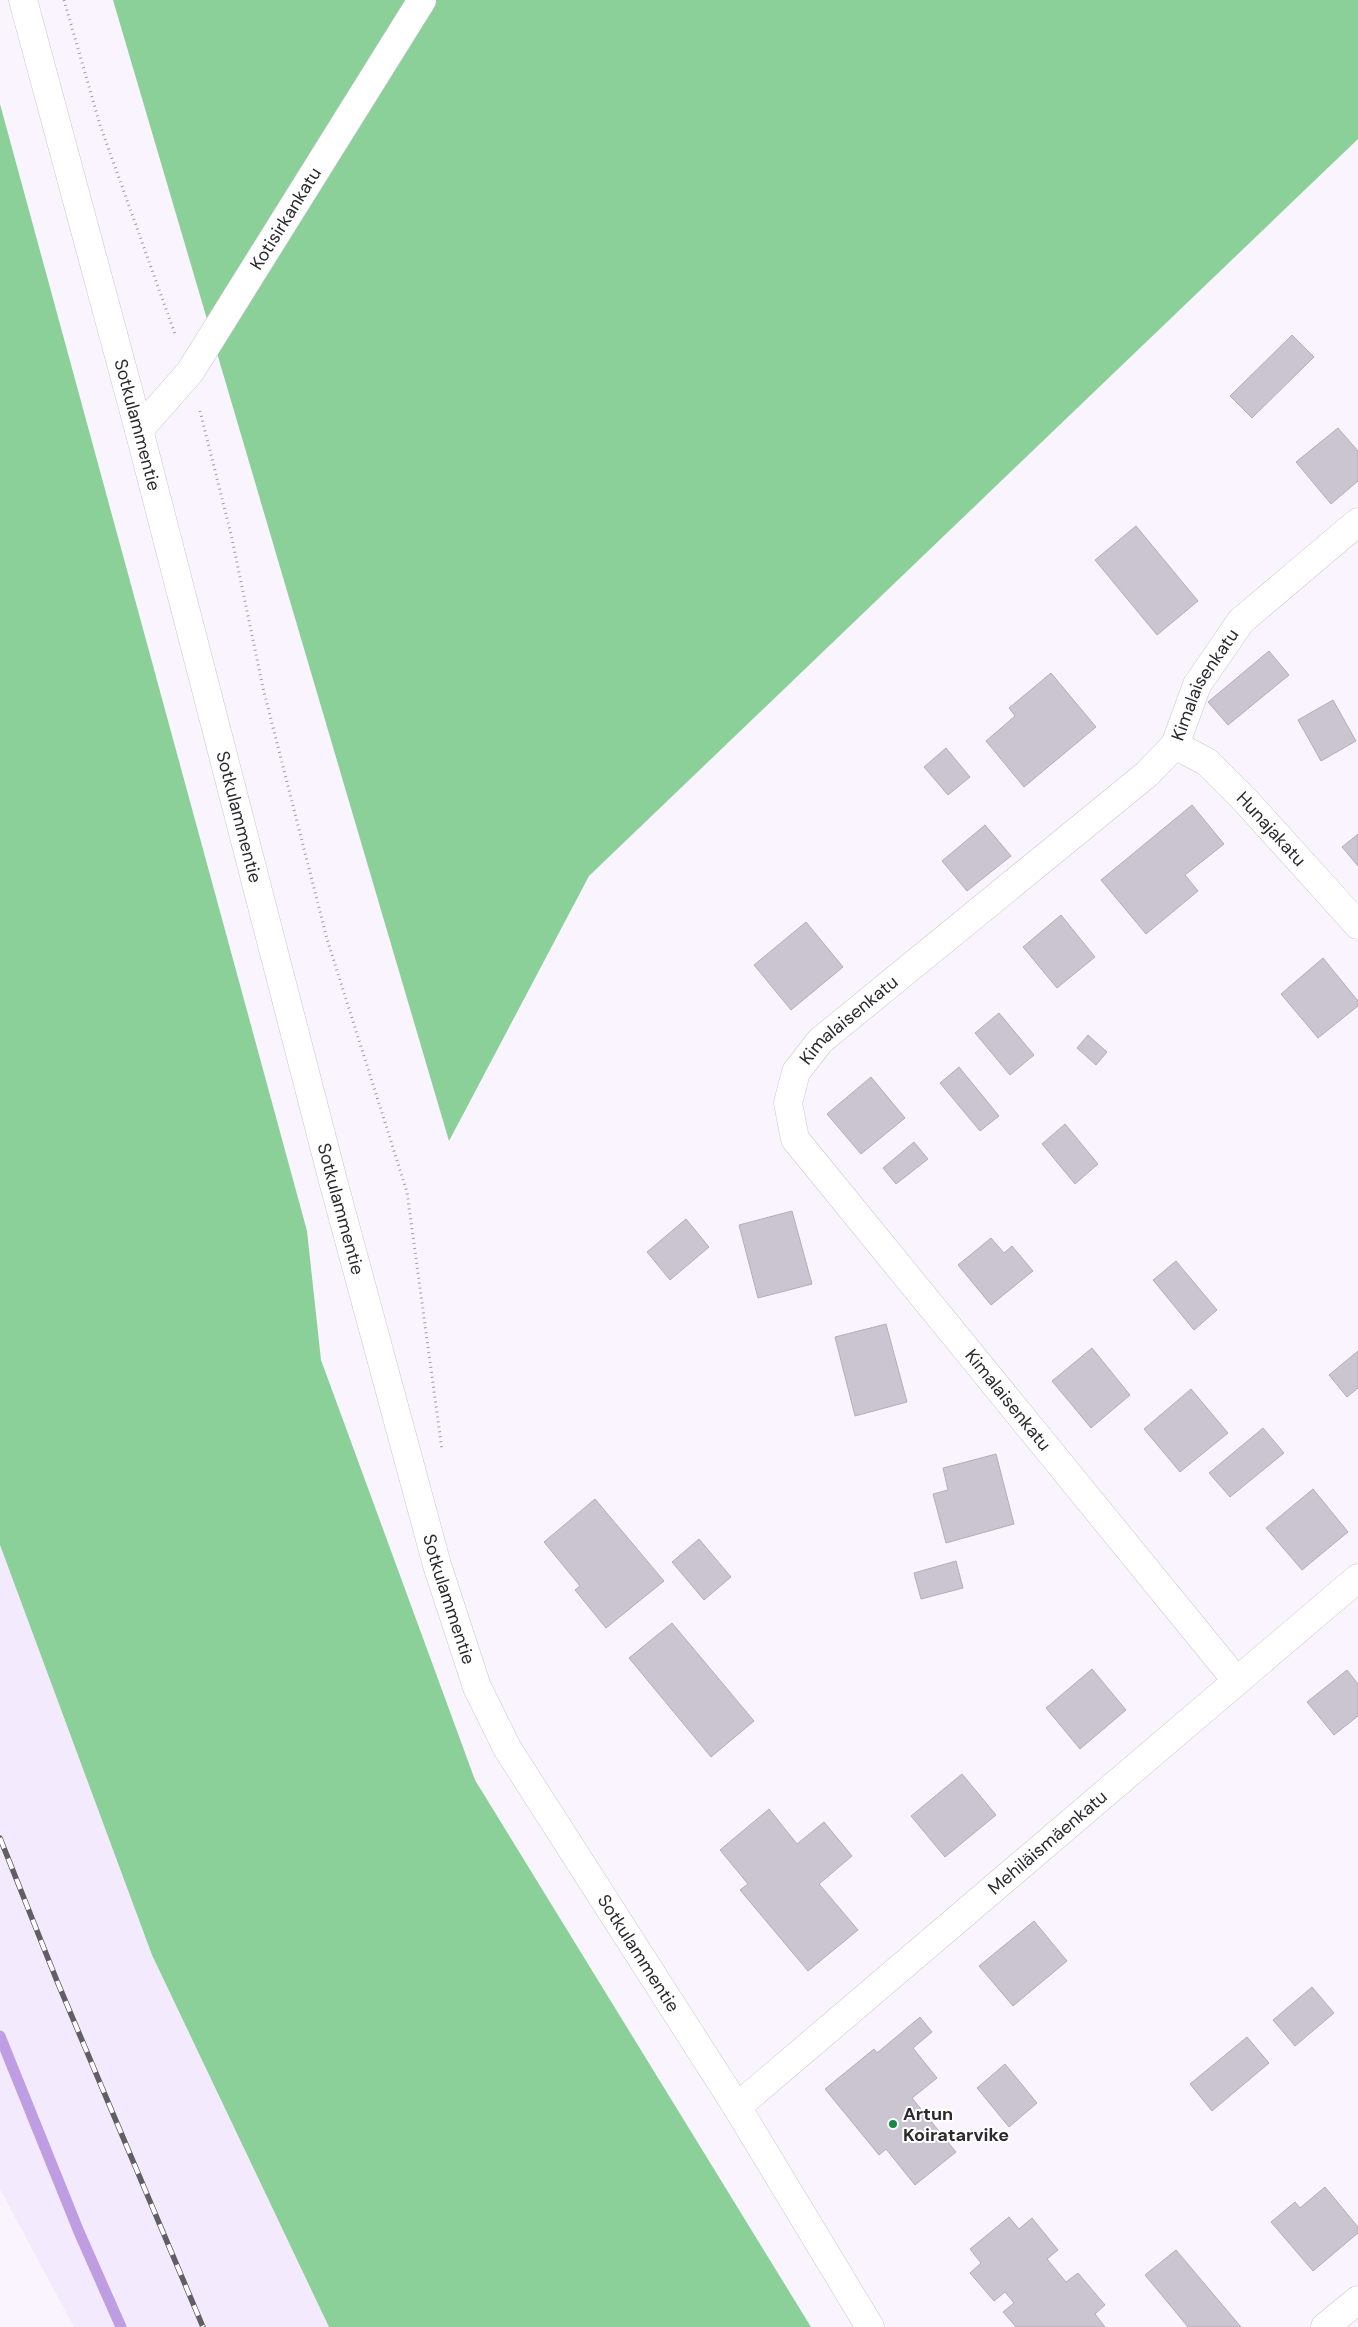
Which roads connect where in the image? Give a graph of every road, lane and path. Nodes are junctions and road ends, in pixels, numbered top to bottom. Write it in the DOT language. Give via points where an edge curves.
graph roads {
  1 [pos="24,0"];
  2 [pos="64,0"];
  3 [pos="422,0"];
  4 [pos="190,372"];
  5 [pos="139,430"];
  6 [pos="1358,522"];
  7 [pos="1175,745"];
  8 [pos="1358,925"];
  9 [pos="443,1456"];
  10 [pos="1358,1578"];
  11 [pos="1236,1680"];
  12 [pos="737,2107"];
  13 [pos="1358,2300"];
  14 [pos="870,2327"];
  15 [pos="1325,2327"];
  1 -- 5 [label="street, Sotkulammentie"];
  2 -- 4 [label="path" via="100,125"];
  3 -- 4 [label="street, Kotisirkankatu"];
  4 -- 5 [label="street, Kotisirkankatu"];
  4 -- 9 [label="path" via="231,534 263,688 327,939 407,1192"];
  5 -- 12 [label="street, Sotkulammentie" via="332,1177 435,1556 476,1687 507,1748"];
  6 -- 7 [label="street, Kimalaisenkatu" via="1241,621 1197,685"];
  7 -- 8 [label="street, Hunajakatu" via="1207,762"];
  7 -- 11 [label="street, Kimalaisenkatu" via="1147,774 820,1041 796,1072 788,1103 796,1139"];
  10 -- 11 [label="street, Mehiläismäenkatu"];
  11 -- 12 [label="street, Mehiläismäenkatu"];
  12 -- 14 [label="street, Sotkulammentie"];
  13 -- 15 [label="street"];
}
